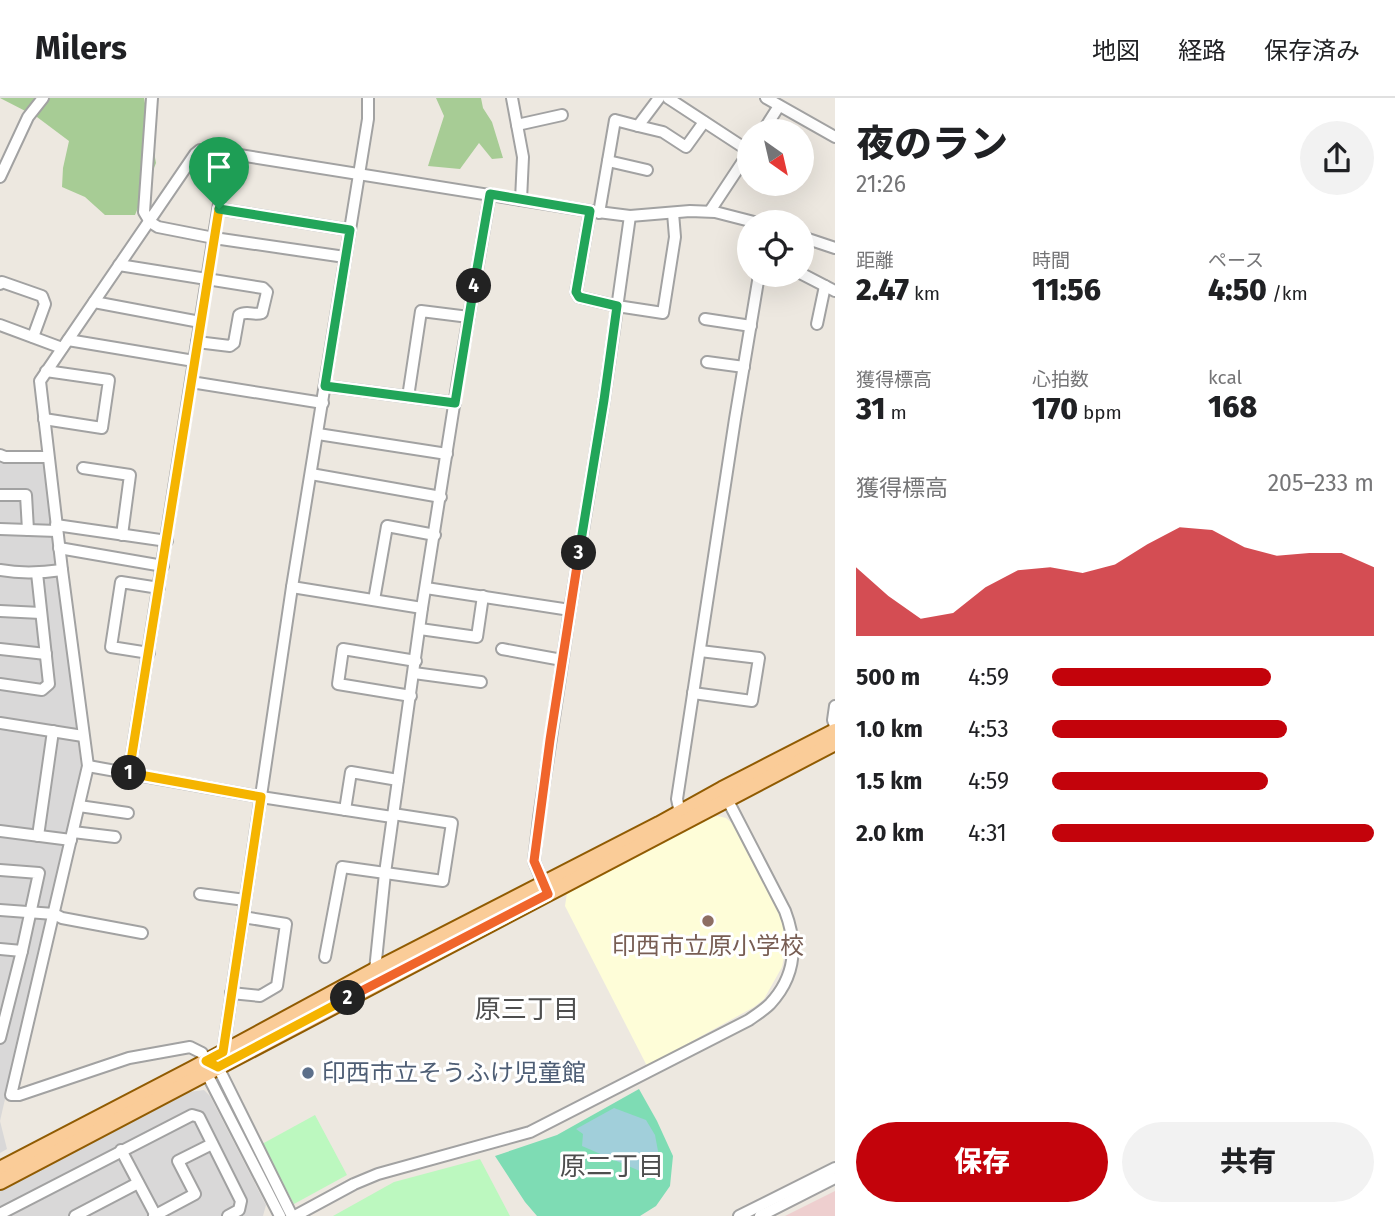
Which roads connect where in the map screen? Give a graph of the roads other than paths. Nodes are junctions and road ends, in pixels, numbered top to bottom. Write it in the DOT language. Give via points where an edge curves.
graph roads {
  1 [pos="43,98"];
  2 [pos="152,98"];
  3 [pos="368,98"];
  4 [pos="512,98"];
  5 [pos="659,98"];
  6 [pos="668,98"];
  7 [pos="766,98"];
  8 [pos="779,106"];
  9 [pos="562,115"];
  10 [pos="771,119"];
  11 [pos="705,122"];
  12 [pos="517,125"];
  13 [pos="638,126"];
  14 [pos="835,137"];
  15 [pos="737,144"];
  16 [pos="228,153"];
  17 [pos="608,161"];
  18 [pos="647,170"];
  19 [pos="737,170"];
  20 [pos="359,174"];
  21 [pos="0,177"];
  22 [pos="490,194"];
  23 [pos="521,200"];
  24 [pos="219,209"];
  25 [pos="710,211"];
  26 [pos="595,212"];
  27 [pos="673,213"];
  28 [pos="630,216"];
  29 [pos="737,217"];
  30 [pos="149,222"];
  31 [pos="350,230"];
  32 [pos="214,238"];
  33 [pos="814,241"];
  34 [pos="835,248"];
  35 [pos="345,257"];
  36 [pos="119,265"];
  37 [pos="207,279"];
  38 [pos="814,280"];
  39 [pos="0,284"];
  40 [pos="758,287"];
  41 [pos="830,289"];
  42 [pos="94,302"];
  43 [pos="617,306"];
  44 [pos="469,317"];
  45 [pos="705,319"];
  46 [pos="200,322"];
  47 [pos="817,324"];
  48 [pos="0,325"];
  49 [pos="751,326"];
  50 [pos="33,337"];
  51 [pos="197,342"];
  52 [pos="65,344"];
  53 [pos="194,361"];
  54 [pos="707,362"];
  55 [pos="744,367"];
  56 [pos="47,371"];
  57 [pos="191,382"];
  58 [pos="325,386"];
  59 [pos="408,397"];
  60 [pos="323,403"];
  61 [pos="455,403"];
  62 [pos="44,419"];
  63 [pos="318,434"];
  64 [pos="447,454"];
  65 [pos="0,455"];
  66 [pos="48,457"];
  67 [pos="83,468"];
  68 [pos="311,474"];
  69 [pos="0,495"];
  70 [pos="440,497"];
  71 [pos="57,528"];
  72 [pos="0,529"];
  73 [pos="28,530"];
  74 [pos="122,535"];
  75 [pos="435,535"];
  76 [pos="167,541"];
  77 [pos="59,548"];
  78 [pos="163,566"];
  79 [pos="0,570"];
  80 [pos="62,570"];
  81 [pos="37,573"];
  82 [pos="292,587"];
  83 [pos="159,588"];
  84 [pos="426,588"];
  85 [pos="483,596"];
  86 [pos="374,600"];
  87 [pos="422,608"];
  88 [pos="570,610"];
  89 [pos="0,611"];
  90 [pos="41,613"];
  91 [pos="420,629"];
  92 [pos="0,649"];
  93 [pos="502,649"];
  94 [pos="700,651"];
  95 [pos="149,653"];
  96 [pos="46,654"];
  97 [pos="562,660"];
  98 [pos="415,667"];
  99 [pos="481,682"];
  100 [pos="0,684"];
  101 [pos="693,694"];
  102 [pos="411,696"];
  103 [pos="835,706"];
  104 [pos="0,723"];
  105 [pos="835,729"];
  106 [pos="53,731"];
  107 [pos="83,736"];
  108 [pos="835,743"];
  109 [pos="88,766"];
  110 [pos="129,773"];
  111 [pos="398,780"];
  112 [pos="725,795"];
  113 [pos="261,797"];
  114 [pos="79,806"];
  115 [pos="345,810"];
  116 [pos="128,813"];
  117 [pos="680,813"];
  118 [pos="393,816"];
  119 [pos="0,831"];
  120 [pos="38,836"];
  121 [pos="72,836"];
  122 [pos="115,837"];
  123 [pos="0,870"];
  124 [pos="385,873"];
  125 [pos="545,889"];
  126 [pos="200,894"];
  127 [pos="245,900"];
  128 [pos="0,909"];
  129 [pos="31,911"];
  130 [pos="54,914"];
  131 [pos="243,917"];
  132 [pos="142,933"];
  133 [pos="0,949"];
  134 [pos="22,951"];
  135 [pos="325,957"];
  136 [pos="375,970"];
  137 [pos="231,993"];
  138 [pos="0,1038"];
  139 [pos="223,1052"];
  140 [pos="210,1067"];
  141 [pos="212,1144"];
  142 [pos="121,1150"];
  143 [pos="835,1168"];
  144 [pos="0,1169"];
  145 [pos="835,1178"];
  146 [pos="0,1182"];
  147 [pos="138,1183"];
  148 [pos="0,1214"];
  149 [pos="75,1216"];
  150 [pos="155,1216"];
  151 [pos="228,1216"];
  152 [pos="280,1216"];
  153 [pos="293,1216"];
  154 [pos="739,1216"];
  155 [pos="760,1216"];
  1 -- 21 [label="street" via="28,117"];
  2 -- 30 [label="street" via="144,212"];
  3 -- 20 [label="street"];
  4 -- 12 [label="street"];
  5 -- 13 [label="street"];
  6 -- 11 [label="street"];
  7 -- 8 [label="street"];
  8 -- 10 [label="street"];
  8 -- 14 [label="street"];
  9 -- 12 [label="street"];
  11 -- 13 [label="street" via="686,148 663,131"];
  11 -- 15 [label="street"];
  12 -- 23 [label="street" via="523,157"];
  13 -- 17 [label="street" via="615,120"];
  16 -- 20 [label="street"];
  16 -- 24 [label="street"];
  16 -- 30 [label="street" via="197,151"];
  17 -- 18 [label="street"];
  17 -- 26 [label="street"];
  19 -- 25 [label="street"];
  20 -- 22 [label="street"];
  20 -- 31 [label="street"];
  22 -- 23 [label="street"];
  22 -- 44 [label="street"];
  23 -- 26 [label="street"];
  24 -- 31 [label="street"];
  24 -- 32 [label="street"];
  25 -- 27 [label="street"];
  25 -- 29 [label="street"];
  26 -- 28 [label="street"];
  26 -- 43 [label="street" via="576,292 579,297"];
  27 -- 28 [label="street"];
  27 -- 43 [label="street" via="675,237 663,313"];
  28 -- 43 [label="street"];
  30 -- 32 [label="street"];
  30 -- 36 [label="street"];
  31 -- 35 [label="street"];
  32 -- 35 [label="street"];
  32 -- 37 [label="street"];
  33 -- 34 [label="street"];
  35 -- 58 [label="street"];
  36 -- 37 [label="street"];
  36 -- 42 [label="street"];
  37 -- 46 [label="street"];
  37 -- 51 [label="street" via="267,292 262,313 239,315 234,344"];
  38 -- 41 [label="street"];
  39 -- 50 [label="street" via="42,296 45,304"];
  40 -- 49 [label="street"];
  41 -- 47 [label="street"];
  42 -- 46 [label="street"];
  42 -- 52 [label="street"];
  43 -- 88 [label="street"];
  44 -- 59 [label="street" via="421,311"];
  44 -- 61 [label="street"];
  45 -- 49 [label="street"];
  46 -- 51 [label="street"];
  48 -- 50 [label="street"];
  49 -- 55 [label="street"];
  50 -- 52 [label="street"];
  51 -- 53 [label="street"];
  52 -- 53 [label="street"];
  52 -- 56 [label="street"];
  53 -- 57 [label="street"];
  54 -- 55 [label="street"];
  55 -- 94 [label="street"];
  56 -- 62 [label="street" via="40,381"];
  56 -- 62 [label="street" via="109,380 102,428"];
  57 -- 60 [label="street"];
  57 -- 76 [label="street"];
  58 -- 59 [label="street"];
  58 -- 60 [label="street"];
  59 -- 61 [label="street"];
  60 -- 63 [label="street"];
  61 -- 64 [label="street"];
  62 -- 66 [label="street"];
  63 -- 64 [label="street"];
  63 -- 68 [label="street"];
  64 -- 70 [label="street"];
  65 -- 66 [label="street"];
  66 -- 71 [label="street"];
  67 -- 74 [label="street" via="130,475"];
  68 -- 70 [label="street"];
  68 -- 82 [label="street"];
  69 -- 73 [label="street" via="26,495"];
  70 -- 75 [label="street"];
  71 -- 73 [label="street"];
  71 -- 74 [label="street"];
  71 -- 77 [label="street"];
  72 -- 73 [label="street"];
  74 -- 76 [label="street"];
  75 -- 84 [label="street"];
  75 -- 86 [label="street" via="387,526"];
  76 -- 78 [label="street"];
  77 -- 78 [label="street"];
  77 -- 80 [label="street"];
  78 -- 83 [label="street"];
  79 -- 81 [label="street"];
  80 -- 81 [label="street"];
  80 -- 107 [label="street"];
  81 -- 90 [label="street"];
  82 -- 86 [label="street"];
  82 -- 113 [label="street"];
  83 -- 95 [label="street"];
  83 -- 95 [label="street" via="121,583 111,648"];
  84 -- 85 [label="street"];
  84 -- 87 [label="street"];
  85 -- 88 [label="street"];
  85 -- 91 [label="street" via="477,637"];
  86 -- 87 [label="street"];
  87 -- 91 [label="street"];
  88 -- 97 [label="street"];
  89 -- 90 [label="street"];
  90 -- 96 [label="street"];
  91 -- 98 [label="street"];
  92 -- 96 [label="street"];
  93 -- 97 [label="street"];
  94 -- 101 [label="street"];
  94 -- 101 [label="street" via="759,658 752,701"];
  95 -- 110 [label="street"];
  96 -- 100 [label="street" via="49,684 42,690"];
  97 -- 125 [label="street" via="534,861"];
  98 -- 99 [label="street"];
  98 -- 102 [label="street"];
  98 -- 102 [label="street" via="343,649 338,684"];
  101 -- 117 [label="street" via="677,799"];
  102 -- 111 [label="street"];
  103 -- 105 [label="street"];
  104 -- 106 [label="street"];
  105 -- 112 [label="main road"];
  106 -- 107 [label="street"];
  106 -- 120 [label="street"];
  107 -- 109 [label="street"];
  108 -- 112 [label="main road"];
  109 -- 110 [label="street"];
  109 -- 114 [label="street"];
  110 -- 113 [label="street"];
  111 -- 115 [label="street" via="351,772"];
  111 -- 118 [label="street"];
  112 -- 117 [label="main road"];
  112 -- 125 [label="main road"];
  112 -- 153 [label="street" via="792,928 792,965 770,1004 748,1020 530,1132 378,1174"];
  113 -- 115 [label="street"];
  113 -- 127 [label="street"];
  114 -- 116 [label="street"];
  114 -- 121 [label="street"];
  115 -- 118 [label="street"];
  117 -- 125 [label="main road"];
  118 -- 124 [label="street"];
  118 -- 124 [label="street" via="452,823 443,881"];
  119 -- 120 [label="street"];
  120 -- 121 [label="street"];
  121 -- 122 [label="street"];
  121 -- 130 [label="street"];
  123 -- 129 [label="street" via="39,873"];
  124 -- 135 [label="street" via="342,867"];
  124 -- 136 [label="street"];
  125 -- 136 [label="main road"];
  125 -- 140 [label="main road"];
  126 -- 127 [label="street"];
  127 -- 131 [label="street"];
  128 -- 129 [label="street"];
  129 -- 130 [label="street"];
  129 -- 134 [label="street"];
  130 -- 132 [label="street"];
  130 -- 140 [label="street" via="11,1095 129,1058 190,1047 202,1053"];
  131 -- 137 [label="street"];
  131 -- 137 [label="street" via="286,924 277,986 260,996"];
  133 -- 134 [label="street"];
  134 -- 138 [label="street"];
  136 -- 139 [label="main road"];
  137 -- 139 [label="street"];
  139 -- 140 [label="main road"];
  140 -- 144 [label="main road"];
  140 -- 146 [label="main road"];
  140 -- 152 [label="street"];
  140 -- 153 [label="street"];
  141 -- 142 [label="street" via="199,1117 192,1115"];
  141 -- 150 [label="street" via="178,1161 195,1194"];
  141 -- 151 [label="street" via="241,1201 239,1210"];
  142 -- 147 [label="street"];
  142 -- 148 [label="street"];
  143 -- 154 [label="street"];
  145 -- 155 [label="street"];
  147 -- 149 [label="street"];
  147 -- 150 [label="street"];
}
